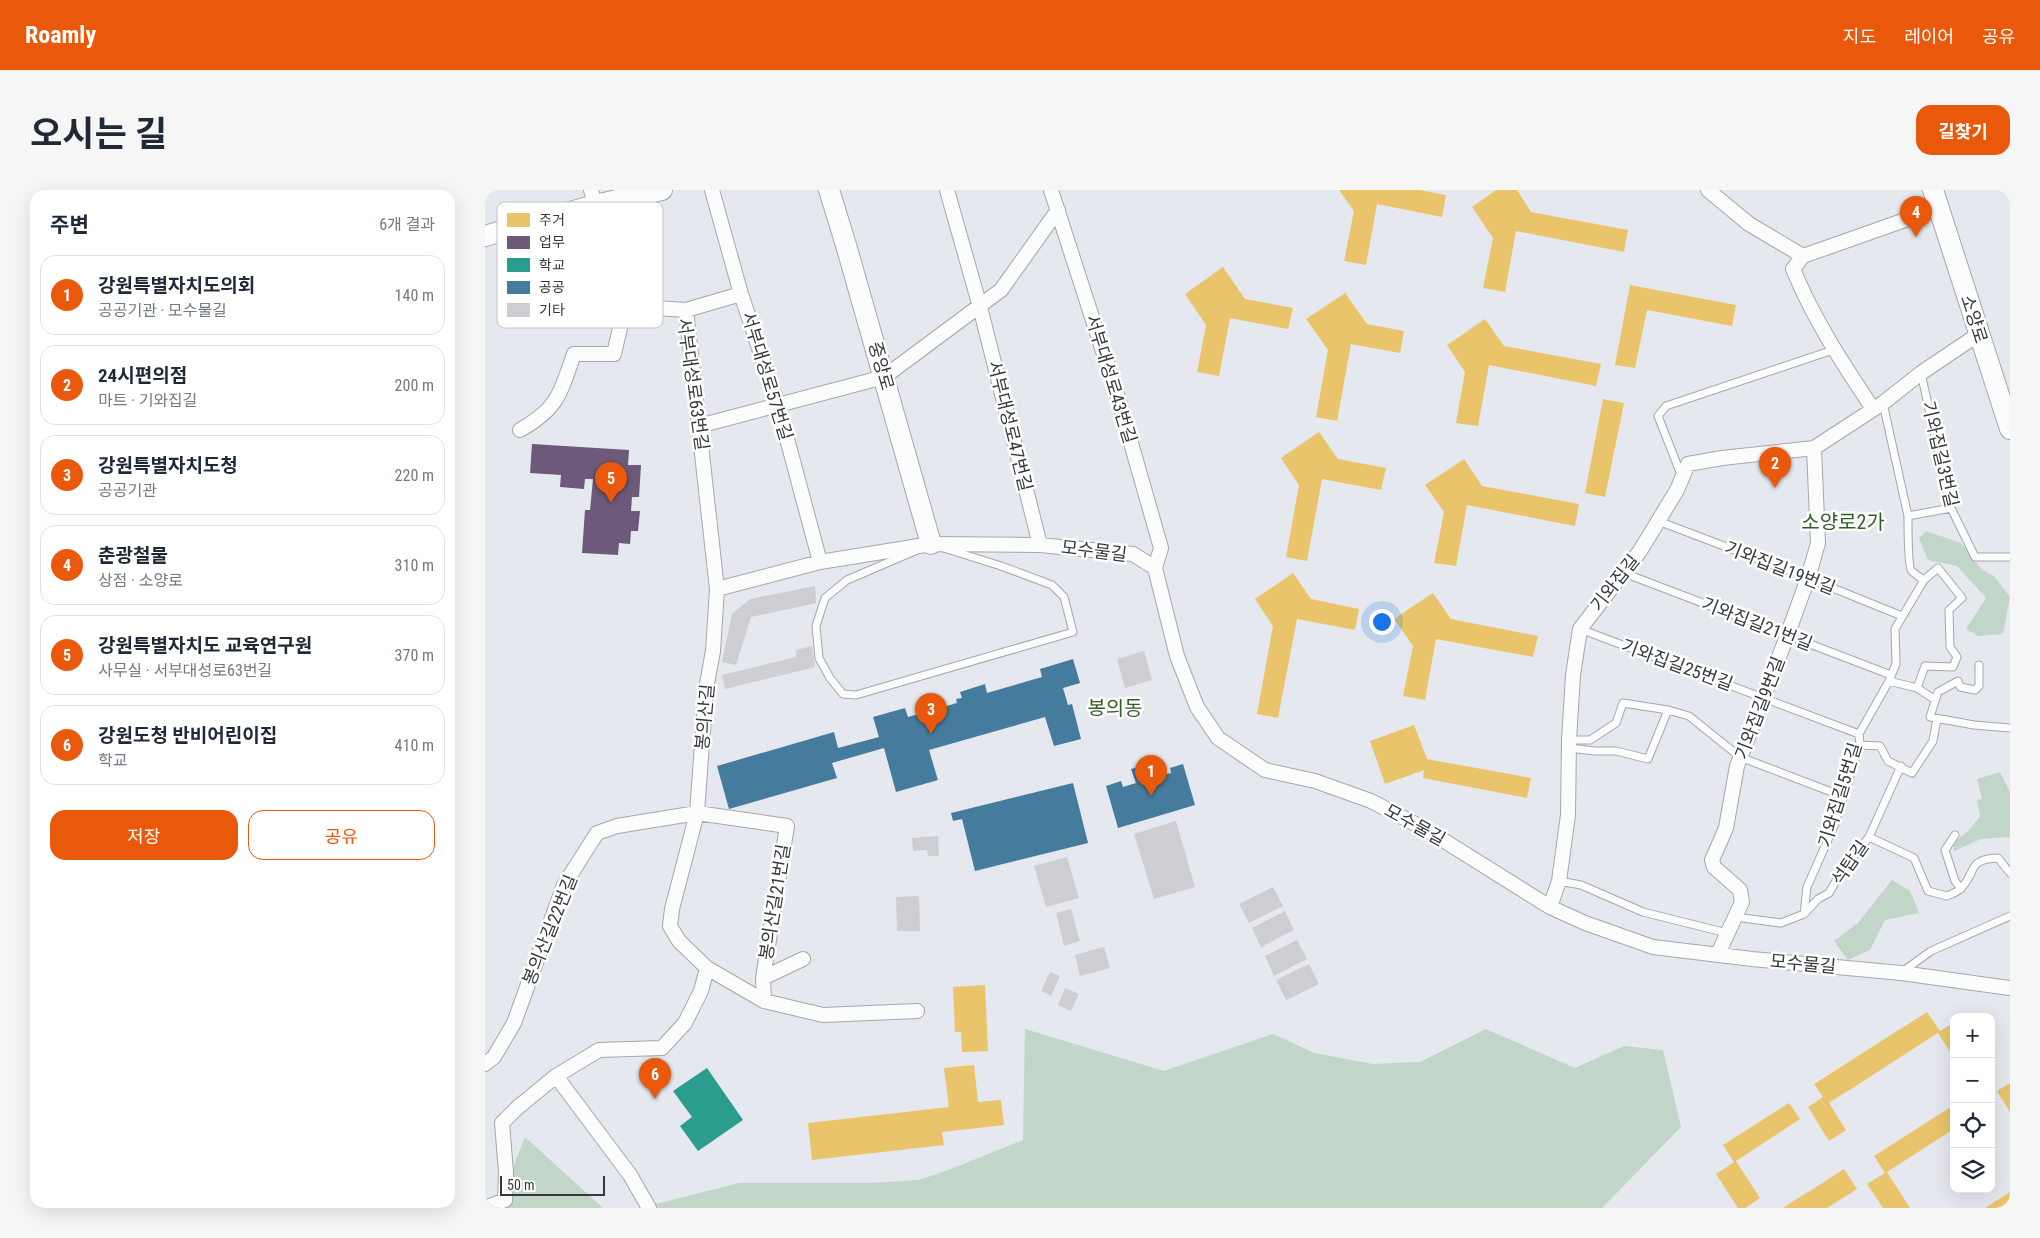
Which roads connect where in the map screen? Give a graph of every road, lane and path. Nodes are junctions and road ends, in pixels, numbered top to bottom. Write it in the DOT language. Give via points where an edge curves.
graph roads {
  1 [pos="712,190"];
  2 [pos="829,190"];
  3 [pos="947,190"];
  4 [pos="1051,190"];
  5 [pos="1708,190"];
  6 [pos="651,191"];
  7 [pos="593,198"];
  8 [pos="1936,199"];
  9 [pos="1058,210"];
  10 [pos="497,232"];
  11 [pos="485,236"];
  12 [pos="1803,256"];
  13 [pos="741,294"];
  14 [pos="980,307"];
  15 [pos="663,308"];
  16 [pos="686,310"];
  17 [pos="620,328"];
  18 [pos="1979,334"];
  19 [pos="1833,350"];
  20 [pos="1921,373"];
  21 [pos="884,377"];
  22 [pos="778,405"];
  23 [pos="1878,406"];
  24 [pos="699,426"];
  25 [pos="2010,429"];
  26 [pos="520,430"];
  27 [pos="1814,448"];
  28 [pos="1682,477"];
  29 [pos="1951,508"];
  30 [pos="1908,516"];
  31 [pos="1657,521"];
  32 [pos="931,544"];
  33 [pos="1040,545"];
  34 [pos="2010,557"];
  35 [pos="819,562"];
  36 [pos="1155,568"];
  37 [pos="1624,573"];
  38 [pos="1808,578"];
  39 [pos="1924,580"];
  40 [pos="717,589"];
  41 [pos="1902,616"];
  42 [pos="1580,628"];
  43 [pos="1787,636"];
  44 [pos="1979,665"];
  45 [pos="1890,678"];
  46 [pos="1917,688"];
  47 [pos="1763,697"];
  48 [pos="1934,699"];
  49 [pos="1668,710"];
  50 [pos="1937,719"];
  51 [pos="2010,728"];
  52 [pos="1859,734"];
  53 [pos="1569,744"];
  54 [pos="1860,745"];
  55 [pos="1740,758"];
  56 [pos="1901,766"];
  57 [pos="1842,796"];
  58 [pos="697,813"];
  59 [pos="1955,835"];
  60 [pos="1869,837"];
  61 [pos="2010,873"];
  62 [pos="1559,881"];
  63 [pos="1961,889"];
  64 [pos="1550,907"];
  65 [pos="1804,914"];
  66 [pos="2010,916"];
  67 [pos="1735,917"];
  68 [pos="1727,933"];
  69 [pos="1718,954"];
  70 [pos="803,959"];
  71 [pos="707,968"];
  72 [pos="1901,973"];
  73 [pos="763,978"];
  74 [pos="2010,988"];
  75 [pos="770,1003"];
  76 [pos="917,1010"];
  77 [pos="485,1064"];
  78 [pos="556,1076"];
  79 [pos="485,1208"];
  80 [pos="649,1208"];
  1 -- 13 [label="street, 서부대성로57번길"];
  2 -- 21 [label="street, 중앙로"];
  3 -- 14 [label="street, 서부대성로47번길"];
  4 -- 9 [label="street, 서부대성로43번길"];
  5 -- 12 [label="street" via="1749,224"];
  6 -- 7 [label="street"];
  8 -- 12 [label="street, 소양로"];
  8 -- 18 [label="street, 소양로"];
  9 -- 14 [label="street" via="1001,290"];
  9 -- 36 [label="street, 서부대성로43번길" via="1119,401 1161,548"];
  10 -- 11 [label="street"];
  12 -- 19 [label="street" via="1793,269"];
  13 -- 16 [label="street"];
  13 -- 22 [label="street, 서부대성로57번길"];
  14 -- 21 [label="street"];
  14 -- 33 [label="street, 서부대성로47번길"];
  15 -- 16 [label="street, 서부대성로63번길"];
  16 -- 24 [label="street, 서부대성로63번길"];
  17 -- 26 [label="street" via="614,354 574,354 558,398 538,420"];
  18 -- 20 [label="street, 기와집길"];
  18 -- 25 [label="street, 소양로"];
  19 -- 23 [label="street"];
  19 -- 28 [label="lane" via="1666,406 1658,416"];
  20 -- 23 [label="street, 기와집길"];
  20 -- 29 [label="lane, 기와집길3번길"];
  21 -- 22 [label="street"];
  21 -- 32 [label="street, 중앙로"];
  22 -- 24 [label="street"];
  22 -- 35 [label="street, 서부대성로57번길"];
  23 -- 27 [label="street, 기와집길"];
  23 -- 30 [label="lane"];
  24 -- 40 [label="street, 서부대성로63번길"];
  27 -- 28 [label="street, 기와집길" via="1688,464"];
  27 -- 38 [label="street, 기와집길9번길" via="1818,543"];
  28 -- 31 [label="street, 기와집길"];
  29 -- 30 [label="lane"];
  29 -- 34 [label="lane, 기와집길3번길" via="1975,557"];
  30 -- 39 [label="lane" via="1908,565"];
  31 -- 37 [label="street, 기와집길"];
  31 -- 38 [label="lane, 기와집길19번길"];
  32 -- 32 [label="lane" via="847,580 825,598 816,626 819,658 829,678 843,694 856,695 1073,632 1064,597 1052,585"];
  32 -- 33 [label="street, 모수물길"];
  32 -- 35 [label="street"];
  33 -- 36 [label="street, 모수물길" via="1133,554"];
  35 -- 40 [label="street"];
  36 -- 64 [label="street, 모수물길" via="1177,656 1197,707 1218,738 1265,770 1315,781 1371,800 1427,830"];
  37 -- 42 [label="street, 기와집길"];
  37 -- 43 [label="lane, 기와집길21번길"];
  38 -- 41 [label="lane, 기와집길19번길"];
  38 -- 43 [label="street, 기와집길9번길"];
  39 -- 41 [label="lane, 기와집길5번길"];
  39 -- 46 [label="lane" via="1938,568 1963,598 1949,610 1950,647 1957,657 1953,667 1925,666"];
  40 -- 58 [label="street, 봉의산길"];
  41 -- 45 [label="lane, 기와집길5번길" via="1895,629 1896,664"];
  42 -- 47 [label="lane, 기와집길25번길"];
  42 -- 53 [label="street, 기와집길" via="1573,675"];
  43 -- 45 [label="lane, 기와집길21번길"];
  43 -- 47 [label="street, 기와집길9번길"];
  44 -- 48 [label="lane" via="1979,686 1975,690 1959,688 1958,681 1938,692"];
  45 -- 46 [label="lane"];
  45 -- 52 [label="lane, 기와집길5번길"];
  46 -- 48 [label="lane"];
  47 -- 52 [label="lane, 기와집길25번길"];
  47 -- 55 [label="street, 기와집길9번길"];
  48 -- 50 [label="lane" via="1930,717"];
  49 -- 53 [label="lane" via="1623,703 1616,723 1590,740"];
  49 -- 53 [label="lane" via="1648,759"];
  49 -- 55 [label="lane" via="1689,716"];
  50 -- 51 [label="lane"];
  50 -- 56 [label="lane" via="1933,741 1912,773"];
  52 -- 54 [label="lane, 기와집길5번길"];
  53 -- 62 [label="street, 기와집길" via="1567,815"];
  54 -- 56 [label="lane" via="1880,746 1888,761"];
  54 -- 57 [label="lane, 기와집길5번길"];
  55 -- 57 [label="lane"];
  55 -- 67 [label="street, 기와집길9번길" via="1726,828 1712,860 1714,867 1740,890 1742,902"];
  56 -- 60 [label="lane, 석탑길"];
  57 -- 65 [label="lane, 기와집길5번길" via="1834,826 1807,886"];
  58 -- 71 [label="street, 봉의산길" via="670,926 679,941"];
  58 -- 73 [label="street, 봉의산길21번길" via="787,826"];
  58 -- 77 [label="street, 봉의산길22번길" via="617,826 597,833 564,884 514,1023 494,1057"];
  59 -- 63 [label="lane" via="1945,850 1955,881"];
  60 -- 63 [label="lane" via="1914,858 1928,891 1947,896"];
  60 -- 65 [label="lane, 석탑길" via="1842,870 1829,893"];
  61 -- 63 [label="lane" via="1998,858 1986,858 1974,866"];
  62 -- 64 [label="street, 기와집길"];
  62 -- 68 [label="lane" via="1581,885 1643,912"];
  64 -- 69 [label="street, 모수물길" via="1653,947"];
  65 -- 67 [label="lane, 석탑길" via="1781,923"];
  66 -- 72 [label="lane" via="1931,951"];
  67 -- 68 [label="street, 기와집길9번길"];
  68 -- 69 [label="street, 기와집길9번길"];
  69 -- 72 [label="street, 모수물길"];
  70 -- 73 [label="street, 봉의산길21번길"];
  71 -- 75 [label="street, 봉의산길"];
  71 -- 78 [label="street" via="701,991 685,1023 662,1048 599,1050"];
  72 -- 74 [label="street, 모수물길"];
  73 -- 75 [label="street, 봉의산길21번길"];
  75 -- 76 [label="street, 봉의산길" via="823,1015"];
  78 -- 79 [label="street" via="502,1124 505,1200"];
  78 -- 80 [label="street" via="630,1175"];
}
